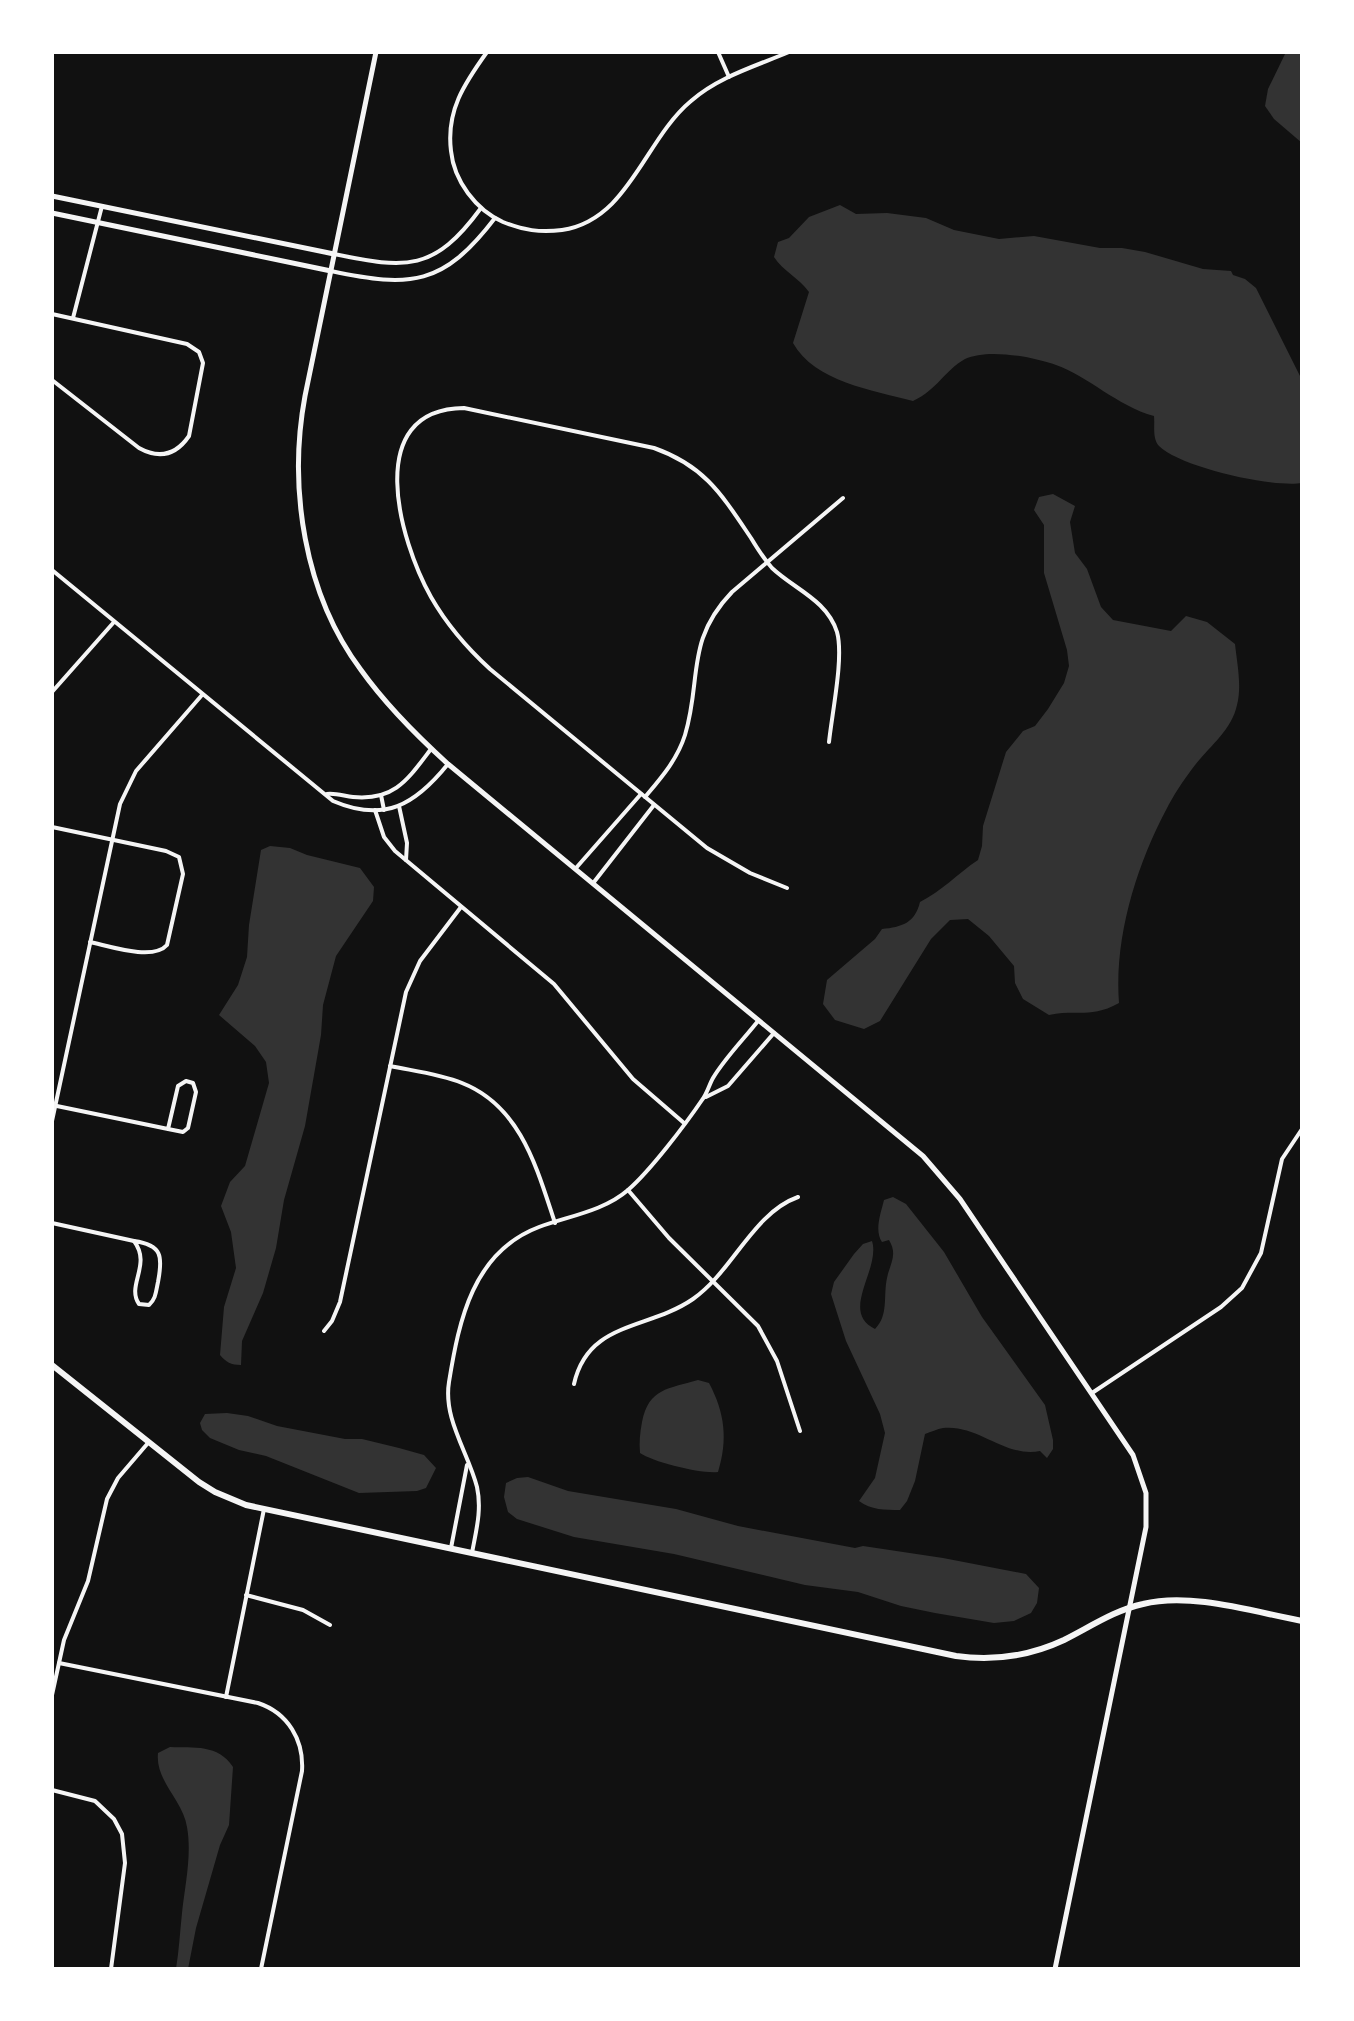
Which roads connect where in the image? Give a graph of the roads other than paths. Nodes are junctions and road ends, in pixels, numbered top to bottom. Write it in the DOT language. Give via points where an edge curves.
graph roads {
  1 [pos="376,52"];
  2 [pos="487,52"];
  3 [pos="718,52"];
  4 [pos="789,52"];
  5 [pos="729,77"];
  6 [pos="52,196"];
  7 [pos="102,206"];
  8 [pos="481,208"];
  9 [pos="52,213"];
  10 [pos="495,218"];
  11 [pos="98,222"];
  12 [pos="334,254"];
  13 [pos="331,271"];
  14 [pos="52,314"];
  15 [pos="73,318"];
  16 [pos="52,380"];
  17 [pos="843,498"];
  18 [pos="767,562"];
  19 [pos="52,570"];
  20 [pos="114,622"];
  21 [pos="52,692"];
  22 [pos="202,695"];
  23 [pos="829,742"];
  24 [pos="431,749"];
  25 [pos="448,764"];
  26 [pos="324,795"];
  27 [pos="381,795"];
  28 [pos="643,796"];
  29 [pos="654,805"];
  30 [pos="399,806"];
  31 [pos="375,810"];
  32 [pos="384,810"];
  33 [pos="52,827"];
  34 [pos="112,840"];
  35 [pos="406,860"];
  36 [pos="576,868"];
  37 [pos="594,882"];
  38 [pos="787,888"];
  39 [pos="461,907"];
  40 [pos="90,942"];
  41 [pos="759,1019"];
  42 [pos="775,1032"];
  43 [pos="390,1066"];
  44 [pos="704,1098"];
  45 [pos="54,1106"];
  46 [pos="52,1121"];
  47 [pos="684,1123"];
  48 [pos="168,1129"];
  49 [pos="1302,1129"];
  50 [pos="628,1190"];
  51 [pos="798,1197"];
  52 [pos="52,1223"];
  53 [pos="555,1223"];
  54 [pos="134,1241"];
  55 [pos="714,1281"];
  56 [pos="324,1331"];
  57 [pos="52,1365"];
  58 [pos="574,1384"];
  59 [pos="1092,1393"];
  60 [pos="800,1431"];
  61 [pos="148,1443"];
  62 [pos="467,1463"];
  63 [pos="264,1509"];
  64 [pos="451,1548"];
  65 [pos="472,1553"];
  66 [pos="246,1595"];
  67 [pos="1130,1607"];
  68 [pos="1302,1621"];
  69 [pos="330,1625"];
  70 [pos="59,1663"];
  71 [pos="52,1695"];
  72 [pos="226,1697"];
  73 [pos="52,1790"];
  74 [pos="111,1969"];
  75 [pos="261,1969"];
  76 [pos="1055,1969"];
  1 -- 12 [label="street"];
  2 -- 8 [label="street" via="463,85 449,134 452,161"];
  3 -- 5 [label="street"];
  4 -- 5 [label="street"];
  5 -- 10 [label="street" via="676,114 624,192 594,219 544,233"];
  6 -- 7 [label="street"];
  7 -- 11 [label="street"];
  7 -- 12 [label="street"];
  8 -- 10 [label="street"];
  8 -- 12 [label="street" via="453,242 421,260 387,264"];
  9 -- 11 [label="street"];
  10 -- 13 [label="street" via="463,256 421,278 383,281"];
  11 -- 13 [label="street"];
  11 -- 15 [label="street"];
  12 -- 13 [label="street"];
  13 -- 24 [label="street" via="299,443 308,546 323,599 355,662"];
  14 -- 15 [label="street"];
  15 -- 16 [label="street" via="180,342 199,352 202,372 189,436 165,455 147,452"];
  17 -- 18 [label="street"];
  18 -- 23 [label="street" via="823,607 836,629 839,650"];
  18 -- 28 [label="street" via="728,596 706,628 683,740 670,766"];
  18 -- 28 [label="street" via="709,480 665,451 464,408 423,419 403,444 398,481 409,545 432,599 480,660"];
  19 -- 20 [label="street"];
  20 -- 21 [label="street"];
  20 -- 22 [label="street"];
  22 -- 26 [label="street"];
  22 -- 34 [label="street" via="131,778"];
  24 -- 25 [label="street"];
  24 -- 27 [label="street" via="403,785"];
  25 -- 30 [label="street" via="427,789"];
  25 -- 36 [label="street"];
  26 -- 27 [label="street"];
  26 -- 31 [label="street" via="347,807"];
  27 -- 32 [label="street"];
  28 -- 29 [label="street"];
  28 -- 36 [label="street"];
  29 -- 37 [label="street"];
  29 -- 38 [label="street" via="720,858"];
  30 -- 32 [label="street"];
  30 -- 35 [label="street"];
  31 -- 32 [label="street"];
  31 -- 35 [label="street" via="386,839"];
  33 -- 34 [label="street"];
  34 -- 40 [label="street"];
  34 -- 40 [label="street" via="179,857 183,874 162,950 150,953"];
  35 -- 39 [label="street"];
  36 -- 37 [label="street"];
  37 -- 41 [label="street"];
  39 -- 43 [label="street" via="412,975"];
  39 -- 47 [label="street" via="559,989 633,1079"];
  40 -- 45 [label="street"];
  41 -- 42 [label="street"];
  41 -- 44 [label="street" via="713,1078"];
  42 -- 44 [label="street" via="728,1086"];
  42 -- 59 [label="street" via="938,1172"];
  43 -- 53 [label="street" via="460,1082 498,1106 530,1150"];
  43 -- 56 [label="street" via="340,1302"];
  44 -- 47 [label="street"];
  45 -- 46 [label="street"];
  45 -- 48 [label="street"];
  47 -- 50 [label="street"];
  48 -- 48 [label="street" via="188,1128 193,1083 178,1086"];
  49 -- 59 [label="street" via="1282,1159 1261,1253 1242,1288"];
  50 -- 53 [label="street" via="603,1206"];
  50 -- 55 [label="street"];
  51 -- 55 [label="street" via="773,1210"];
  52 -- 54 [label="street"];
  53 -- 62 [label="street" via="502,1249 467,1300 448,1392"];
  54 -- 54 [label="street" via="142,1258 134,1296 144,1306 154,1299 161,1260 150,1244"];
  55 -- 58 [label="street" via="676,1310 600,1340 583,1359"];
  55 -- 60 [label="street" via="767,1339"];
  57 -- 61 [label="main road"];
  59 -- 67 [label="street" via="1138,1465 1146,1493 1147,1523"];
  61 -- 63 [label="main road" via="215,1492"];
  61 -- 70 [label="street" via="107,1499 88,1581"];
  62 -- 64 [label="street"];
  62 -- 65 [label="street" via="479,1505"];
  63 -- 64 [label="main road"];
  63 -- 66 [label="street"];
  64 -- 65 [label="main road"];
  65 -- 67 [label="main road" via="964,1657 1002,1657 1050,1646"];
  66 -- 69 [label="street" via="297,1608"];
  66 -- 72 [label="street"];
  67 -- 68 [label="main road" via="1193,1601"];
  67 -- 76 [label="street"];
  70 -- 71 [label="street"];
  70 -- 72 [label="street"];
  72 -- 75 [label="street" via="278,1713 301,1749 302,1771"];
  73 -- 74 [label="street" via="95,1801 122,1834 125,1863"];
}
